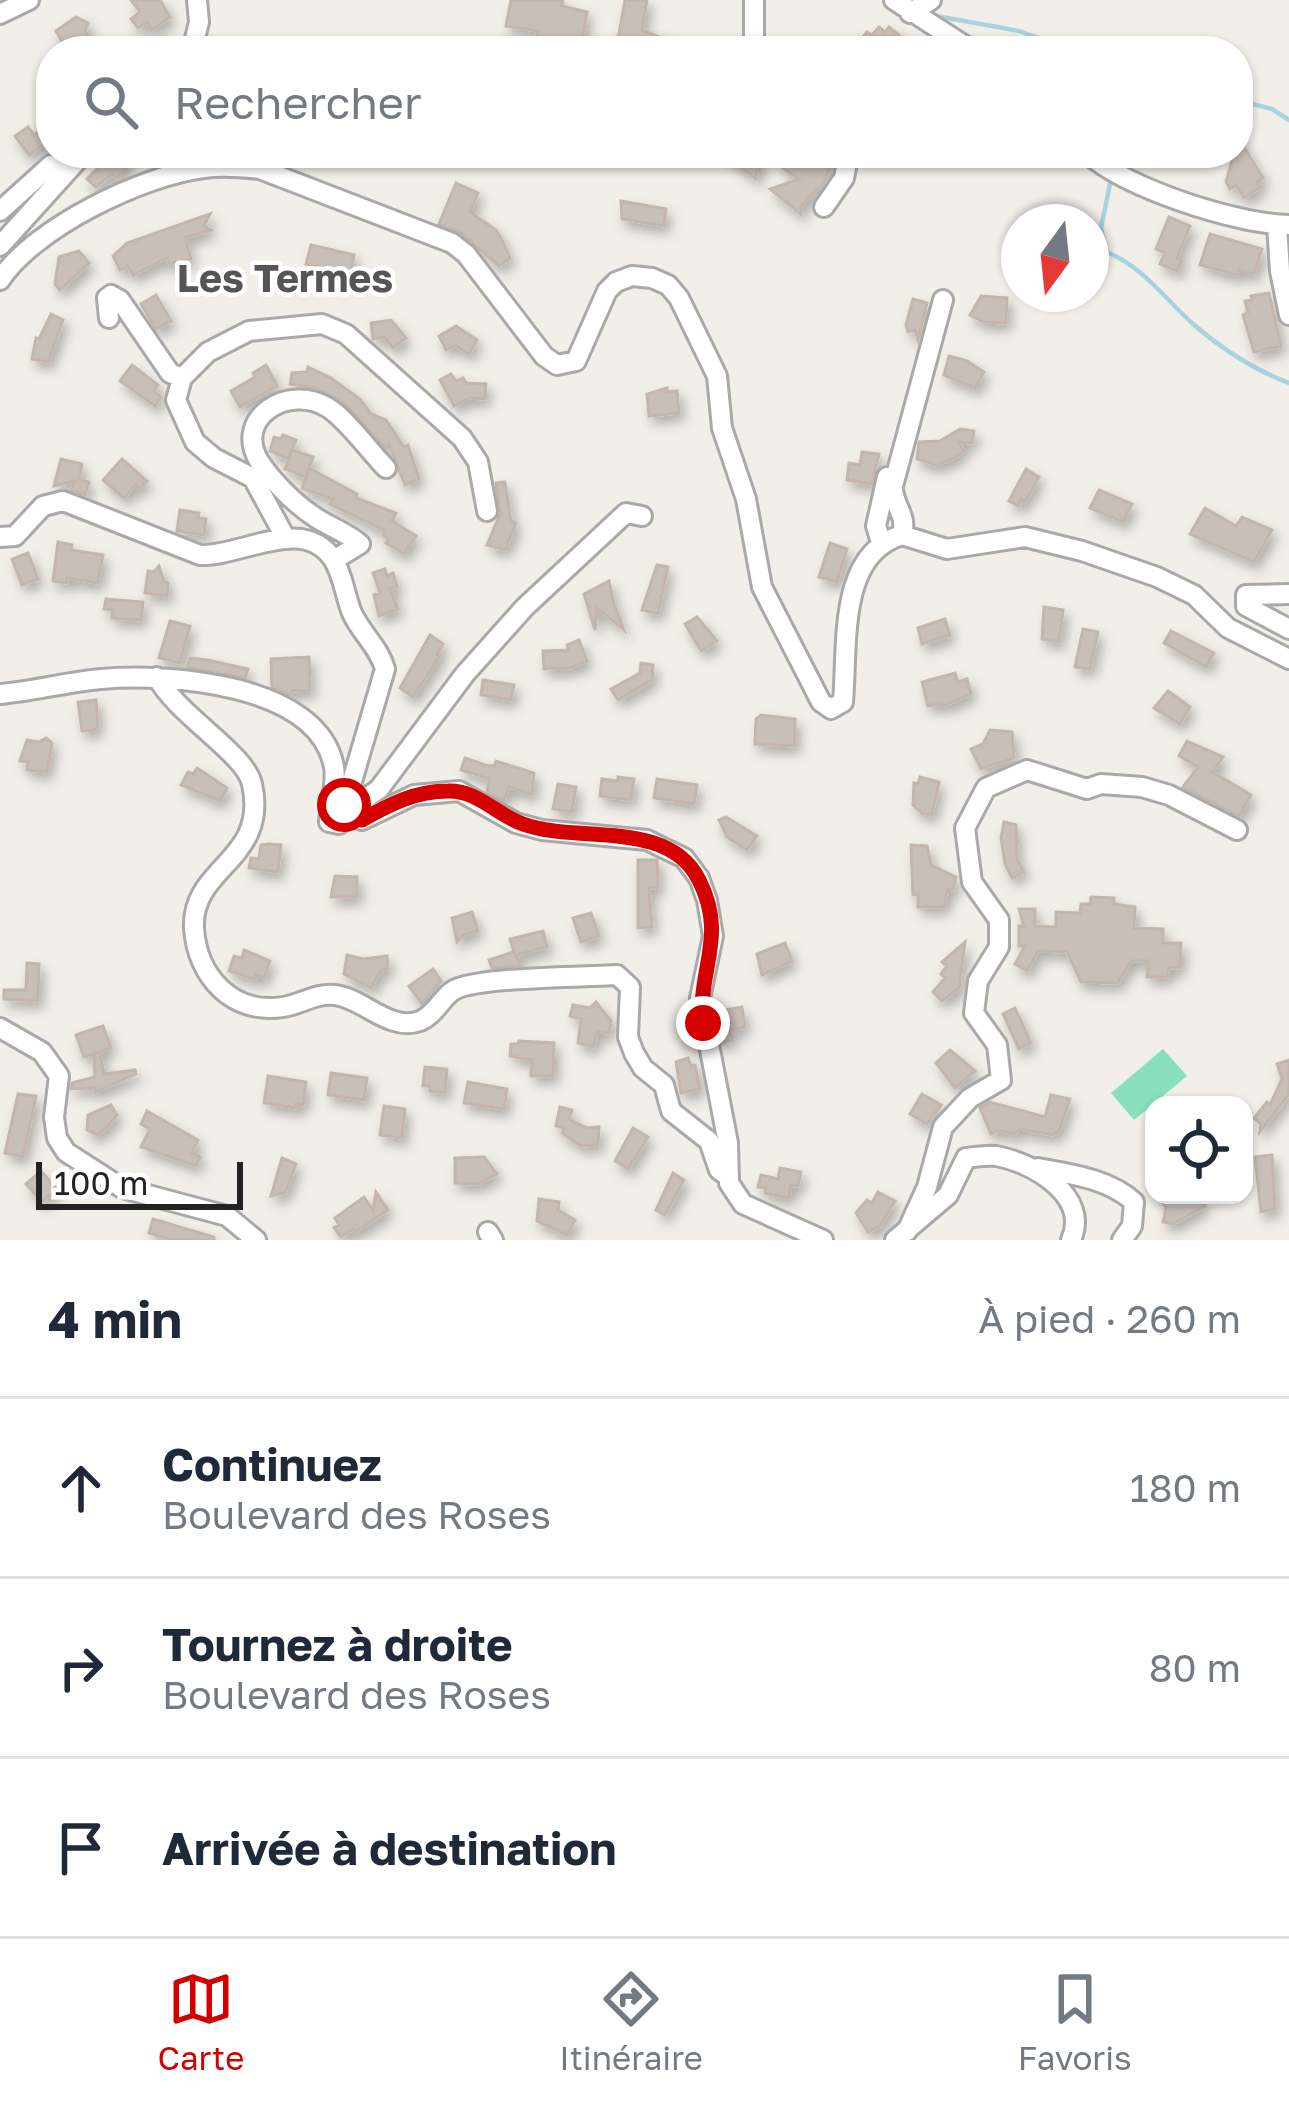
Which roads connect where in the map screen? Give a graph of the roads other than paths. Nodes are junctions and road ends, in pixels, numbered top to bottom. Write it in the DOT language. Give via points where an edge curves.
graph roads {
  1 [pos="29,0"];
  2 [pos="197,0"];
  3 [pos="754,0"];
  4 [pos="931,0"];
  5 [pos="902,6"];
  6 [pos="1,10"];
  7 [pos="196,36"];
  8 [pos="754,36"];
  9 [pos="949,36"];
  10 [pos="49,168"];
  11 [pos="65,168"];
  12 [pos="201,168"];
  13 [pos="252,168"];
  14 [pos="846,168"];
  15 [pos="1106,168"];
  16 [pos="69,169"];
  17 [pos="824,207"];
  18 [pos="0,211"];
  19 [pos="1283,225"];
  20 [pos="0,246"];
  21 [pos="0,280"];
  22 [pos="943,301"];
  23 [pos="1289,315"];
  24 [pos="109,318"];
  25 [pos="922,345"];
  26 [pos="182,378"];
  27 [pos="386,468"];
  28 [pos="487,511"];
  29 [pos="642,516"];
  30 [pos="902,535"];
  31 [pos="0,537"];
  32 [pos="285,538"];
  33 [pos="881,542"];
  34 [pos="334,560"];
  35 [pos="1289,594"];
  36 [pos="1289,629"];
  37 [pos="1289,659"];
  38 [pos="157,677"];
  39 [pos="0,694"];
  40 [pos="347,810"];
  41 [pos="1237,830"];
  42 [pos="0,1028"];
  43 [pos="1033,1168"];
  44 [pos="729,1177"];
  45 [pos="901,1235"];
  46 [pos="256,1240"];
  47 [pos="824,1240"];
  48 [pos="1072,1240"];
  49 [pos="1122,1240"];
  1 -- 6 [label="street"];
  2 -- 7 [label="street"];
  3 -- 8 [label="street"];
  4 -- 5 [label="street"];
  5 -- 9 [label="street"];
  10 -- 18 [label="street"];
  11 -- 16 [label="street"];
  12 -- 21 [label="street" via="135,187 32,246"];
  13 -- 33 [label="street" via="452,243 557,365 576,361 616,282 652,278 668,285 717,376 762,587 831,709 843,702 854,588"];
  14 -- 17 [label="street"];
  15 -- 19 [label="street" via="1197,206"];
  16 -- 20 [label="street"];
  19 -- 23 [label="street" via="1280,271"];
  22 -- 30 [label="street" via="893,486"];
  24 -- 26 [label="street" via="111,295"];
  25 -- 33 [label="street" via="879,503"];
  26 -- 28 [label="street" via="208,352 249,331 322,324 346,334 462,438 478,462"];
  26 -- 32 [label="street" via="176,400 195,442 254,478"];
  27 -- 34 [label="street" via="327,407 293,398 274,404 253,428 261,464 308,513 360,544"];
  29 -- 40 [label="street" via="626,513 525,607 379,789"];
  30 -- 33 [label="street"];
  30 -- 37 [label="street" via="947,549 1025,537 1082,551 1194,596 1228,628"];
  31 -- 32 [label="street" via="15,536 43,506 63,501 200,555"];
  32 -- 34 [label="street" via="315,544"];
  34 -- 40 [label="street" via="354,618 385,669"];
  35 -- 36 [label="street" via="1246,595 1246,606"];
  38 -- 39 [label="street"];
  38 -- 40 [label="street" via="268,698 302,716 334,762 329,821 339,824"];
  38 -- 44 [label="street" via="196,724 244,761 252,783 247,841 196,901 202,968 222,992 268,1009 340,995 402,1022 420,1021 454,990 493,980 617,976 630,988 634,1053 664,1085 671,1111 709,1141"];
  40 -- 44 [label="street" via="362,820 414,794 460,791 516,823 647,841 684,858 699,878 713,936 700,998"];
  41 -- 45 [label="street" via="1142,787 1088,789 1027,770 986,788 965,828 972,882 999,920 998,947 977,981 974,1013 997,1045 1001,1080 943,1127 927,1187"];
  42 -- 46 [label="street" via="42,1052 59,1076 54,1117 66,1152 122,1188 227,1216"];
  43 -- 45 [label="street" via="992,1155 966,1158 948,1195"];
  43 -- 48 [label="street" via="1070,1199"];
  43 -- 49 [label="street" via="1122,1191 1134,1202"];
  44 -- 47 [label="street" via="743,1204"];
}
